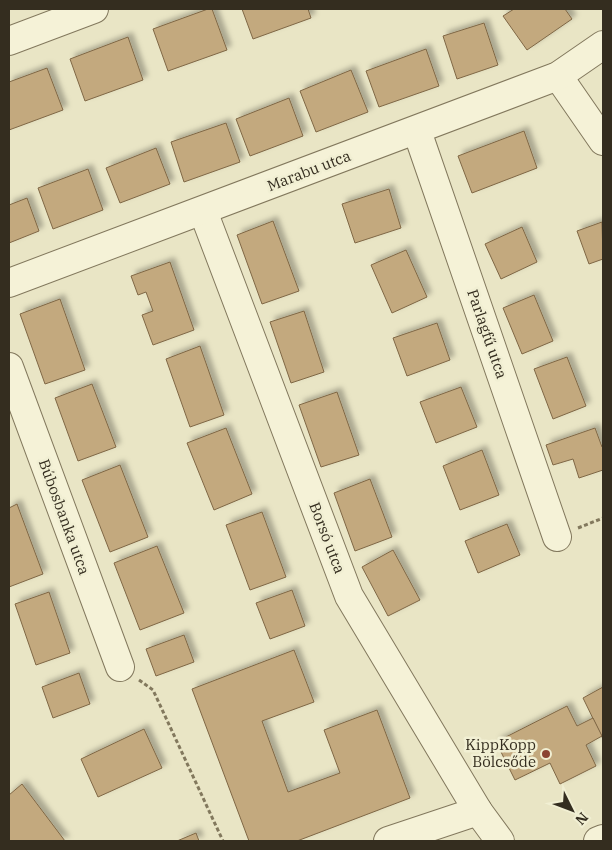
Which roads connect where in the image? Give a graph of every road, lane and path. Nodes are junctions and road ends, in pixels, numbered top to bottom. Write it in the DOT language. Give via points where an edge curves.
graph roads {
  1 [pos="94,9"];
  2 [pos="9,41"];
  3 [pos="603,45"];
  4 [pos="558,76"];
  5 [pos="417,131"];
  6 [pos="603,140"];
  7 [pos="203,211"];
  8 [pos="9,283"];
  9 [pos="9,367"];
  10 [pos="557,537"];
  11 [pos="120,667"];
  12 [pos="478,811"];
  13 [pos="603,839"];
  14 [pos="223,841"];
  15 [pos="388,841"];
  16 [pos="500,841"];
  17 [pos="598,841"];
  1 -- 2 [label="street"];
  3 -- 4 [label="street, Marabu utca"];
  4 -- 5 [label="street, Marabu utca"];
  4 -- 6 [label="street"];
  5 -- 7 [label="street, Marabu utca"];
  5 -- 10 [label="street, Parlagfű utca"];
  7 -- 8 [label="street, Marabu utca"];
  7 -- 12 [label="street, Borsó utca" via="349,596"];
  9 -- 11 [label="street, Búbosbanka utca"];
  11 -- 14 [label="path" via="153,690"];
  12 -- 15 [label="street"];
  12 -- 16 [label="street, Borsó utca"];
  13 -- 17 [label="street"];
}
